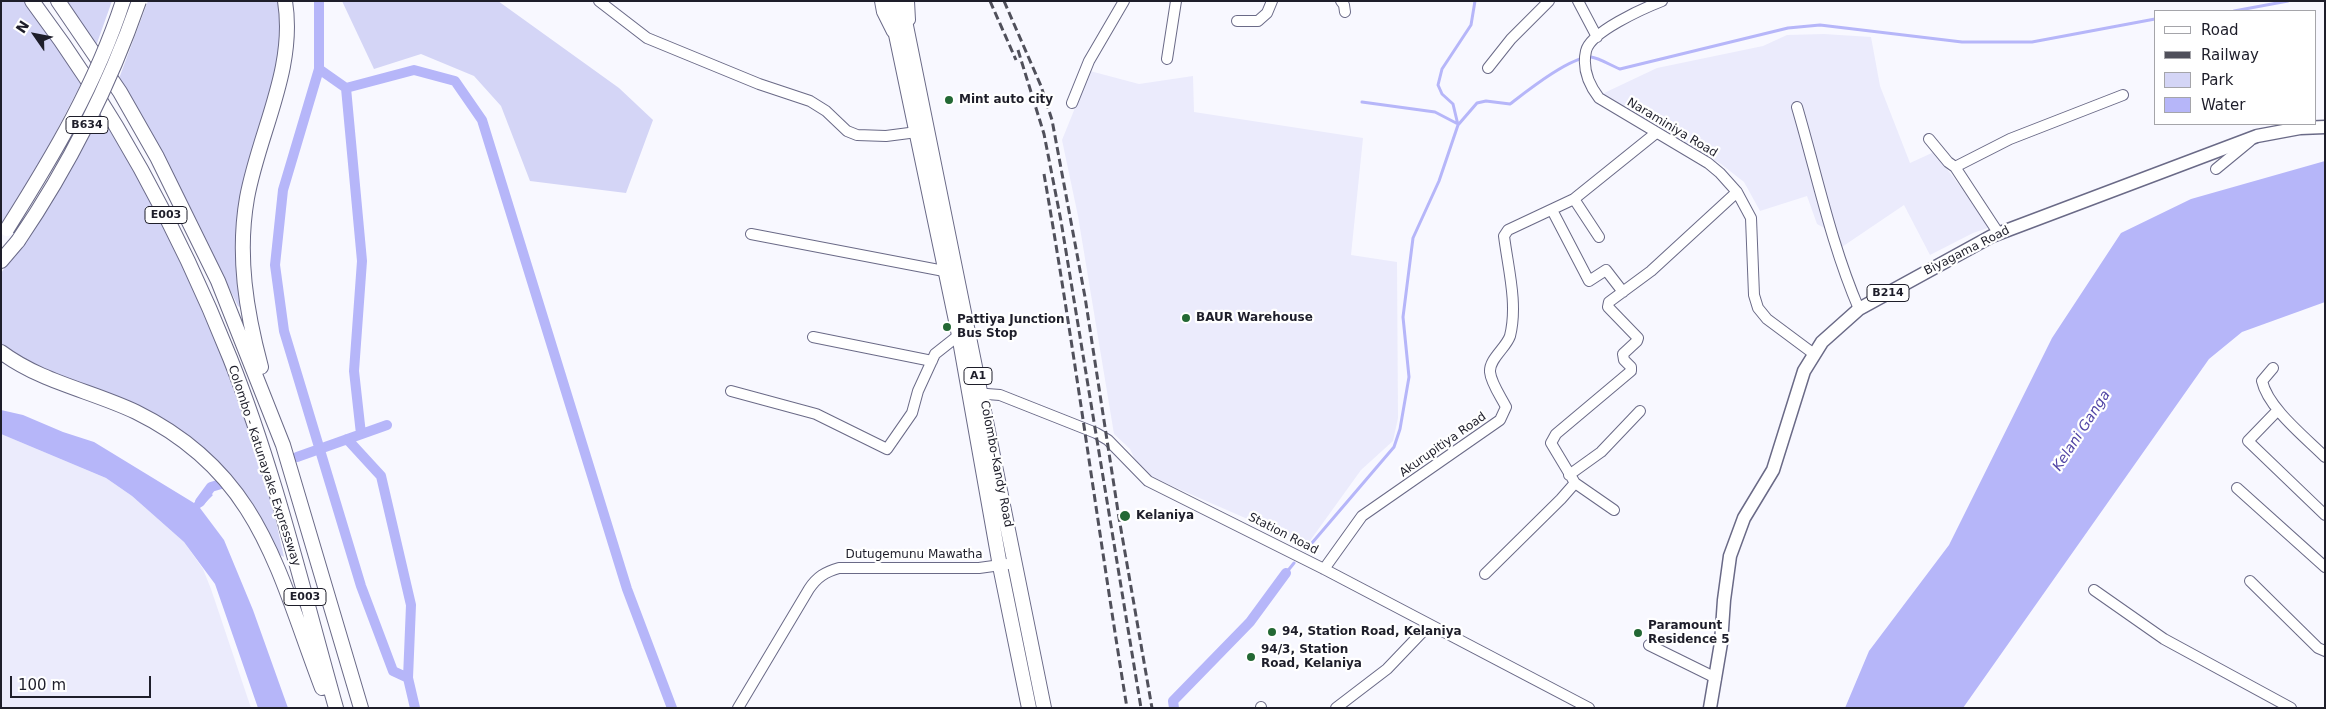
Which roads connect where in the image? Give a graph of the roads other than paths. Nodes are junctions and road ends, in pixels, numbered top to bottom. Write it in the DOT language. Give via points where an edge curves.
graph roads {
  1 [pos="32,1"];
  2 [pos="58,1"];
  3 [pos="123,1"];
  4 [pos="139,1"];
  5 [pos="285,1"];
  6 [pos="599,1"];
  7 [pos="880,1"];
  8 [pos="889,1"];
  9 [pos="901,1"];
  10 [pos="909,1"];
  11 [pos="1124,1"];
  12 [pos="1176,1"];
  13 [pos="1272,1"];
  14 [pos="1341,1"];
  15 [pos="1549,1"];
  16 [pos="1578,1"];
  17 [pos="1662,1"];
  18 [pos="1345,12"];
  19 [pos="1237,21"];
  20 [pos="1597,37"];
  21 [pos="905,45"];
  22 [pos="1167,59"];
  23 [pos="1488,68"];
  24 [pos="2123,95"];
  25 [pos="1072,103"];
  26 [pos="1797,107"];
  27 [pos="2325,127"];
  28 [pos="917,132"];
  29 [pos="1656,133"];
  30 [pos="2257,136"];
  31 [pos="1929,139"];
  32 [pos="1955,167"];
  33 [pos="2216,169"];
  34 [pos="1737,192"];
  35 [pos="1574,200"];
  36 [pos="1552,210"];
  37 [pos="4,233"];
  38 [pos="751,234"];
  39 [pos="2000,234"];
  40 [pos="1599,237"];
  41 [pos="1,262"];
  42 [pos="944,271"];
  43 [pos="1623,292"];
  44 [pos="1859,309"];
  45 [pos="959,335"];
  46 [pos="813,336"];
  47 [pos="1,352"];
  48 [pos="1814,354"];
  49 [pos="7,359"];
  50 [pos="932,361"];
  51 [pos="2273,368"];
  52 [pos="731,391"];
  53 [pos="975,393"];
  54 [pos="2278,410"];
  55 [pos="1640,411"];
  56 [pos="283,444"];
  57 [pos="2325,457"];
  58 [pos="1572,479"];
  59 [pos="2237,488"];
  60 [pos="1614,510"];
  61 [pos="2325,515"];
  62 [pos="1015,563"];
  63 [pos="1000,566"];
  64 [pos="2325,567"];
  65 [pos="1324,569"];
  66 [pos="1485,574"];
  67 [pos="2250,581"];
  68 [pos="2094,590"];
  69 [pos="1429,625"];
  70 [pos="1649,645"];
  71 [pos="2325,651"];
  72 [pos="1716,678"];
  73 [pos="1587,707"];
  74 [pos="330,708"];
  75 [pos="336,708"];
  76 [pos="361,708"];
  77 [pos="738,708"];
  78 [pos="1029,708"];
  79 [pos="1044,708"];
  80 [pos="1336,708"];
  81 [pos="1710,708"];
  82 [pos="2291,708"];
  1 -- 75 [label="highway, Colombo - Katunayake Expressway / E003" via="110,113 184,250 230,358 260,443"];
  2 -- 56 [label="highway, Colombo - Katunayake Expressway / E003" via="120,92 157,157 218,281"];
  3 -- 37 [label="highway, B634, bridge" via="81,104"];
  4 -- 41 [label="highway, B634, bridge" via="113,71 76,146 47,197"];
  5 -- 56 [label="highway" via="288,21 286,52 278,92 247,198 242,239 250,326"];
  6 -- 28 [label="street" via="647,38 759,84 810,100 847,131 876,136"];
  7 -- 21 [label="street" via="882,12"];
  8 -- 21 [label="highway, A1"];
  9 -- 21 [label="highway, A1"];
  10 -- 21 [label="street"];
  11 -- 25 [label="street" via="1089,60"];
  12 -- 22 [label="street"];
  13 -- 19 [label="street" via="1267,13 1258,21"];
  14 -- 18 [label="street"];
  15 -- 23 [label="street" via="1511,39"];
  16 -- 20 [label="street"];
  17 -- 20 [label="street, Naraminiya Road" via="1620,21"];
  20 -- 29 [label="street, Naraminiya Road" via="1586,50 1586,73 1592,88 1599,98"];
  21 -- 28 [label="highway, Colombo-Kandy Road / A1"];
  21 -- 53 [label="highway, Colombo-Kandy Road / A1"];
  24 -- 32 [label="street" via="2010,139"];
  26 -- 44 [label="street" via="1842,271"];
  27 -- 30 [label="main road, Biyagama Road / B214"];
  28 -- 42 [label="highway, Colombo-Kandy Road / A1"];
  29 -- 34 [label="street, Naraminiya Road" via="1708,163"];
  29 -- 35 [label="street, Akurupitiya Road"];
  30 -- 33 [label="street"];
  30 -- 39 [label="main road, Biyagama Road / B214"];
  31 -- 32 [label="street"];
  32 -- 39 [label="street"];
  34 -- 43 [label="street"];
  34 -- 48 [label="street, Naraminiya Road" via="1751,218 1754,294 1758,308"];
  35 -- 36 [label="street, Akurupitiya Road"];
  35 -- 40 [label="street"];
  36 -- 43 [label="street" via="1589,281 1606,270"];
  36 -- 65 [label="street, Akurupitiya Road" via="1508,230 1504,236 1513,302 1512,326 1490,373 1506,407 1500,420 1362,516"];
  38 -- 42 [label="street"];
  39 -- 44 [label="main road, Biyagama Road / B214"];
  42 -- 45 [label="highway, Colombo-Kandy Road / A1"];
  43 -- 58 [label="street" via="1609,302 1608,307 1638,338 1623,354 1631,371 1551,443"];
  44 -- 48 [label="main road, Biyagama Road / B214" via="1822,342"];
  45 -- 50 [label="street" via="935,354"];
  45 -- 53 [label="highway, Colombo-Kandy Road / A1"];
  46 -- 50 [label="street"];
  47 -- 49 [label="highway"];
  48 -- 72 [label="main road, Biyagama Road / B214" via="1804,371 1773,470 1744,518 1730,556"];
  49 -- 74 [label="highway" via="150,419 191,446 217,469 251,512 269,548"];
  50 -- 52 [label="street" via="912,413 887,449 816,414"];
  51 -- 54 [label="street" via="2262,381 2264,390"];
  53 -- 62 [label="highway, Colombo-Kandy Road / A1"];
  53 -- 63 [label="highway, Colombo-Kandy Road / A1"];
  53 -- 65 [label="street, Station Road" via="1000,395 1096,433 1108,440 1148,480"];
  54 -- 57 [label="street"];
  54 -- 61 [label="street" via="2248,441"];
  55 -- 58 [label="street"];
  56 -- 76 [label="highway, Colombo - Katunayake Expressway / E003"];
  58 -- 60 [label="street"];
  58 -- 66 [label="street" via="1561,499"];
  59 -- 64 [label="street"];
  62 -- 63 [label="street, Dutugemunu Mawatha"];
  62 -- 79 [label="highway, Colombo-Kandy Road / A1"];
  63 -- 77 [label="street, Dutugemunu Mawatha" via="864,567 839,568 824,573 809,589"];
  63 -- 78 [label="highway, Colombo-Kandy Road / A1"];
  65 -- 69 [label="street, Station Road"];
  67 -- 71 [label="street" via="2318,648"];
  68 -- 82 [label="street" via="2164,638"];
  69 -- 73 [label="street, Station Road"];
  69 -- 80 [label="street" via="1387,669"];
  70 -- 72 [label="street"];
  72 -- 81 [label="main road, Biyagama Road / B214"];
}
